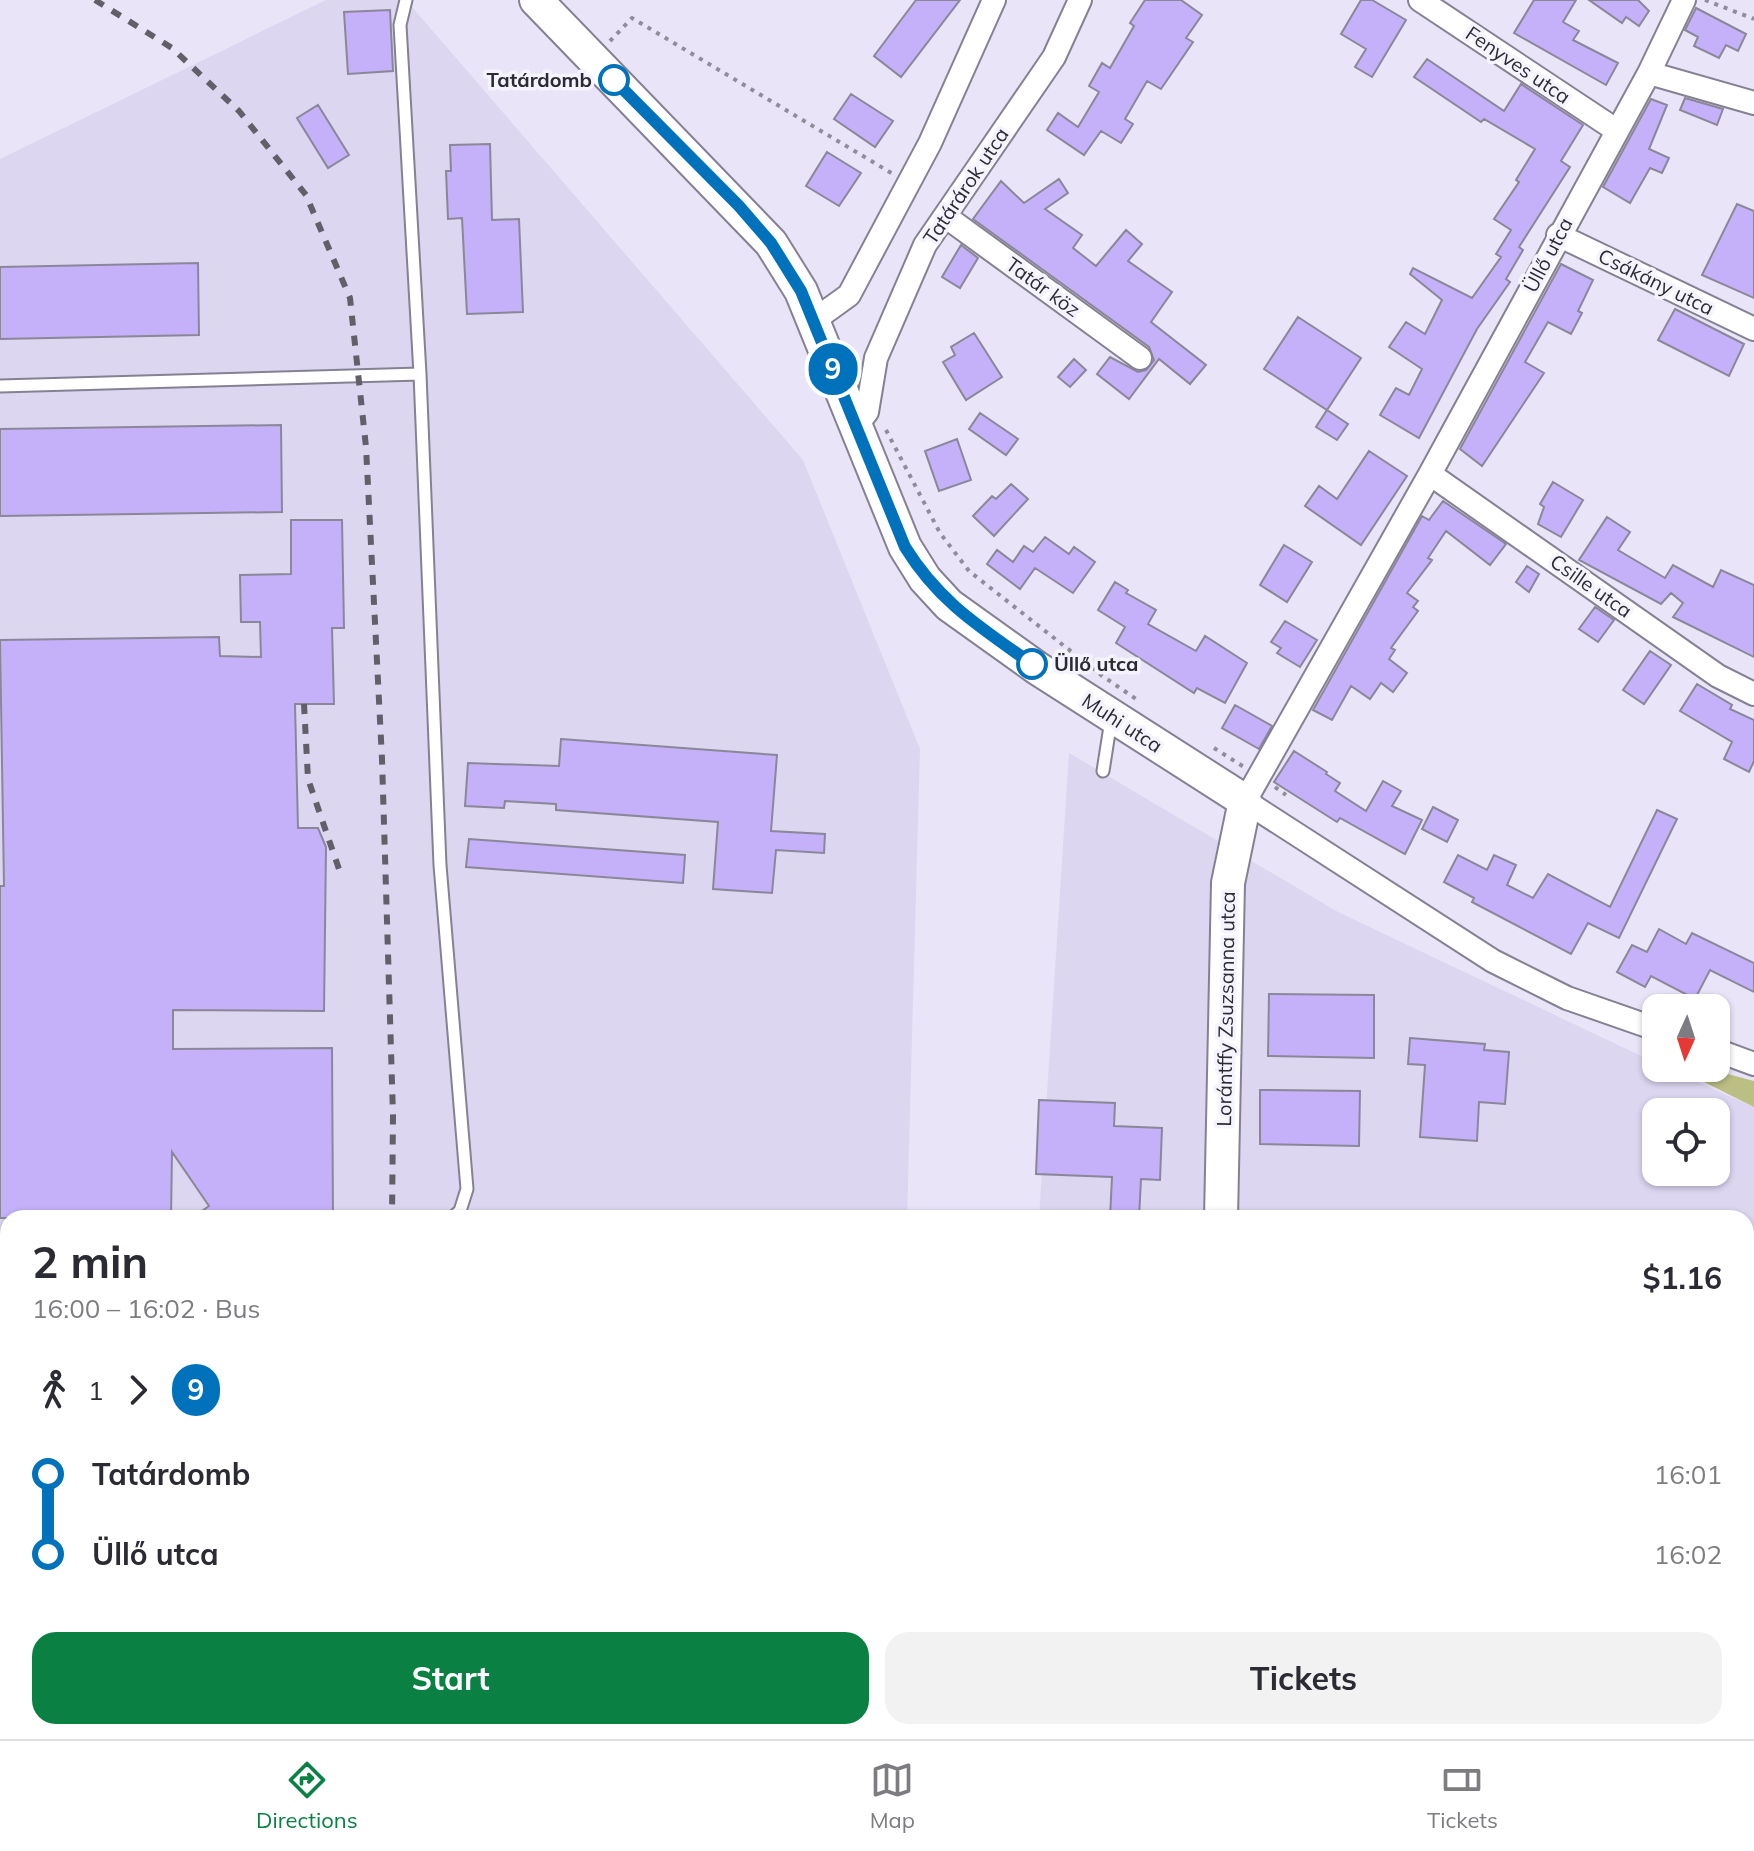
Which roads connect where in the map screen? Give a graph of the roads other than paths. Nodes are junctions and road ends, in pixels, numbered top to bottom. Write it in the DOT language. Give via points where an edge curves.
graph roads {
  1 [pos="406,0"];
  2 [pos="536,0"];
  3 [pos="994,0"];
  4 [pos="1080,0"];
  5 [pos="1420,0"];
  6 [pos="1684,0"];
  7 [pos="1649,73"];
  8 [pos="1754,103"];
  9 [pos="1616,130"];
  10 [pos="945,216"];
  11 [pos="1558,235"];
  12 [pos="813,321"];
  13 [pos="1754,329"];
  14 [pos="1140,358"];
  15 [pos="420,374"];
  16 [pos="0,386"];
  17 [pos="856,426"];
  18 [pos="1430,474"];
  19 [pos="1754,694"];
  20 [pos="1111,716"];
  21 [pos="1103,771"];
  22 [pos="1252,788"];
  23 [pos="1642,1024"];
  24 [pos="1730,1055"];
  25 [pos="1754,1064"];
  26 [pos="460,1210"];
  27 [pos="1221,1210"];
  1 -- 15 [label="lane" via="400,25"];
  2 -- 12 [label="main road, Muhi utca" via="771,243"];
  3 -- 12 [label="street" via="930,143 849,295"];
  4 -- 10 [label="street, Tatárárok utca" via="1054,57"];
  5 -- 9 [label="street, Fenyves utca"];
  6 -- 7 [label="street, Üllő utca"];
  7 -- 8 [label="street"];
  7 -- 9 [label="street, Üllő utca"];
  9 -- 11 [label="street, Üllő utca"];
  10 -- 14 [label="street, Tatár köz"];
  10 -- 17 [label="street, Tatárárok utca" via="925,245 876,358 871,402"];
  11 -- 13 [label="street, Csákány utca"];
  11 -- 18 [label="street, Üllő utca"];
  12 -- 17 [label="main road, Muhi utca"];
  15 -- 16 [label="lane"];
  15 -- 26 [label="lane" via="440,865 467,1189"];
  17 -- 20 [label="main road, Muhi utca" via="905,547 925,579 949,605"];
  18 -- 19 [label="street, Csille utca" via="1718,676"];
  18 -- 22 [label="street, Üllő utca"];
  20 -- 21 [label="lane"];
  20 -- 22 [label="main road, Muhi utca"];
  22 -- 23 [label="street, Muhi utca" via="1493,961 1567,998"];
  22 -- 27 [label="main road, Lorántffy Zsuzsanna utca" via="1228,883"];
  24 -- 25 [label="street"];
}
